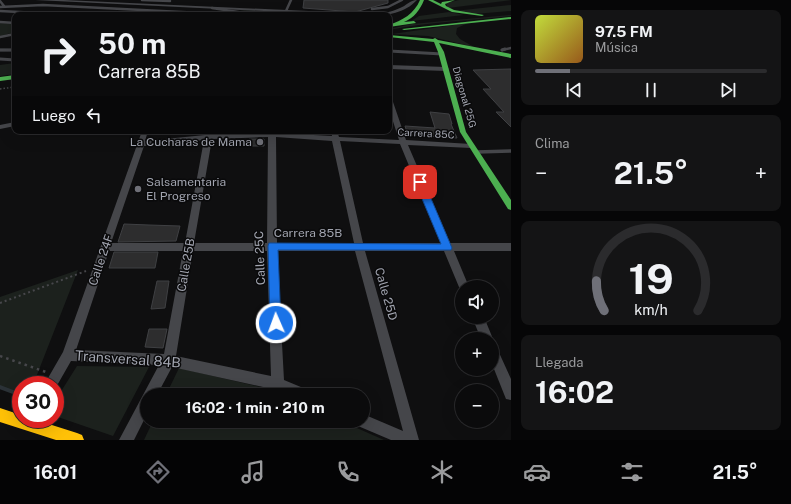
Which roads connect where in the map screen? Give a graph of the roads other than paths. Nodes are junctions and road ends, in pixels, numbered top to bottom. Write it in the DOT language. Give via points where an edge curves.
graph roads {
  1 [pos="37,0"];
  2 [pos="46,0"];
  3 [pos="142,0"];
  4 [pos="291,0"];
  5 [pos="402,0"];
  6 [pos="415,0"];
  7 [pos="422,0"];
  8 [pos="430,0"];
  9 [pos="453,0"];
  10 [pos="0,1"];
  11 [pos="171,1"];
  12 [pos="2,5"];
  13 [pos="166,6"];
  14 [pos="207,7"];
  15 [pos="445,8"];
  16 [pos="372,9"];
  17 [pos="0,11"];
  18 [pos="19,12"];
  19 [pos="182,12"];
  20 [pos="239,12"];
  21 [pos="273,12"];
  22 [pos="286,12"];
  23 [pos="392,12"];
  24 [pos="482,15"];
  25 [pos="507,16"];
  26 [pos="0,22"];
  27 [pos="12,23"];
  28 [pos="392,25"];
  29 [pos="392,26"];
  30 [pos="392,32"];
  31 [pos="12,35"];
  32 [pos="392,36"];
  33 [pos="0,38"];
  34 [pos="461,38"];
  35 [pos="435,39"];
  36 [pos="511,48"];
  37 [pos="0,50"];
  38 [pos="12,50"];
  39 [pos="502,50"];
  40 [pos="392,51"];
  41 [pos="442,53"];
  42 [pos="511,53"];
  43 [pos="511,56"];
  44 [pos="0,59"];
  45 [pos="12,60"];
  46 [pos="392,67"];
  47 [pos="446,69"];
  48 [pos="12,78"];
  49 [pos="1,80"];
  50 [pos="12,82"];
  51 [pos="392,108"];
  52 [pos="12,125"];
  53 [pos="0,127"];
  54 [pos="144,134"];
  55 [pos="209,134"];
  56 [pos="271,134"];
  57 [pos="303,134"];
  58 [pos="335,135"];
  59 [pos="403,142"];
  60 [pos="141,144"];
  61 [pos="473,149"];
  62 [pos="511,151"];
  63 [pos="511,207"];
  64 [pos="190,246"];
  65 [pos="272,246"];
  66 [pos="358,246"];
  67 [pos="511,246"];
  68 [pos="105,247"];
  69 [pos="447,248"];
  70 [pos="461,280"];
  71 [pos="68,355"];
  72 [pos="169,360"];
  73 [pos="499,366"];
  74 [pos="55,376"];
  75 [pos="278,384"];
  76 [pos="154,388"];
  77 [pos="287,388"];
  78 [pos="511,394"];
  79 [pos="140,413"];
  80 [pos="0,414"];
  81 [pos="12,417"];
  82 [pos="370,424"];
  83 [pos="47,428"];
  84 [pos="77,440"];
  85 [pos="126,440"];
  86 [pos="408,440"];
  87 [pos="412,440"];
  1 -- 2 [label="street"];
  2 -- 13 [label="street"];
  3 -- 11 [label="lane"];
  4 -- 22 [label="lane"];
  5 -- 16 [label="lane" via="388,7"];
  6 -- 23 [label="street" via="402,10"];
  7 -- 28 [label="main road" via="418,12 412,18"];
  8 -- 15 [label="main road"];
  9 -- 15 [label="main road" via="443,3"];
  10 -- 12 [label="lane"];
  11 -- 13 [label="street"];
  12 -- 19 [label="lane"];
  13 -- 14 [label="street"];
  14 -- 20 [label="lane"];
  14 -- 21 [label="street"];
  15 -- 24 [label="main road" via="457,13"];
  17 -- 18 [label="lane"];
  24 -- 25 [label="main road"];
  24 -- 29 [label="main road"];
  25 -- 30 [label="main road"];
  25 -- 34 [label="main road" via="474,24"];
  26 -- 27 [label="lane"];
  31 -- 33 [label="lane"];
  32 -- 35 [label="main road"];
  34 -- 35 [label="main road"];
  34 -- 41 [label="main road"];
  34 -- 42 [label="main road" via="484,48"];
  34 -- 43 [label="main road"];
  35 -- 41 [label="main road, Diagonal 25G"];
  36 -- 39 [label="lane"];
  37 -- 38 [label="lane"];
  40 -- 41 [label="lane"];
  41 -- 47 [label="main road, Diagonal 25G"];
  44 -- 45 [label="lane"];
  46 -- 47 [label="street"];
  47 -- 61 [label="main road, Diagonal 25G" via="463,132"];
  48 -- 49 [label="main road"];
  49 -- 50 [label="main road"];
  51 -- 59 [label="street"];
  52 -- 53 [label="street"];
  54 -- 60 [label="street, Calle 24F"];
  55 -- 60 [label="street, Carrera 85C"];
  55 -- 64 [label="street, Calle 25B"];
  56 -- 65 [label="street, Calle 25C"];
  57 -- 58 [label="street, Carrera 85C"];
  58 -- 59 [label="street, Carrera 85C"];
  58 -- 66 [label="street, Calle 25D"];
  59 -- 61 [label="street, Carrera 85C"];
  59 -- 69 [label="street"];
  60 -- 68 [label="street, Calle 24F"];
  61 -- 62 [label="lane"];
  61 -- 63 [label="main road, Diagonal 25G"];
  64 -- 65 [label="street, Carrera 85B"];
  64 -- 68 [label="street, Carrera 85B"];
  64 -- 72 [label="street, Calle 25B"];
  65 -- 66 [label="street, Carrera 85B"];
  65 -- 75 [label="street, Calle 25C"];
  66 -- 69 [label="street, Carrera 85B"];
  66 -- 87 [label="street, Calle 25D"];
  67 -- 69 [label="street, Carrera 85B"];
  68 -- 71 [label="street, Calle 24F"];
  69 -- 70 [label="street"];
  71 -- 72 [label="street, Transversal 84B"];
  71 -- 74 [label="street, Calle 24F"];
  72 -- 75 [label="street, Transversal 84B"];
  72 -- 76 [label="street, Calle 25B"];
  73 -- 78 [label="street"];
  75 -- 77 [label="street, Transversal 84B"];
  79 -- 85 [label="street"];
  80 -- 81 [label="main road"];
  82 -- 86 [label="street"];
  83 -- 84 [label="main road"];
}
